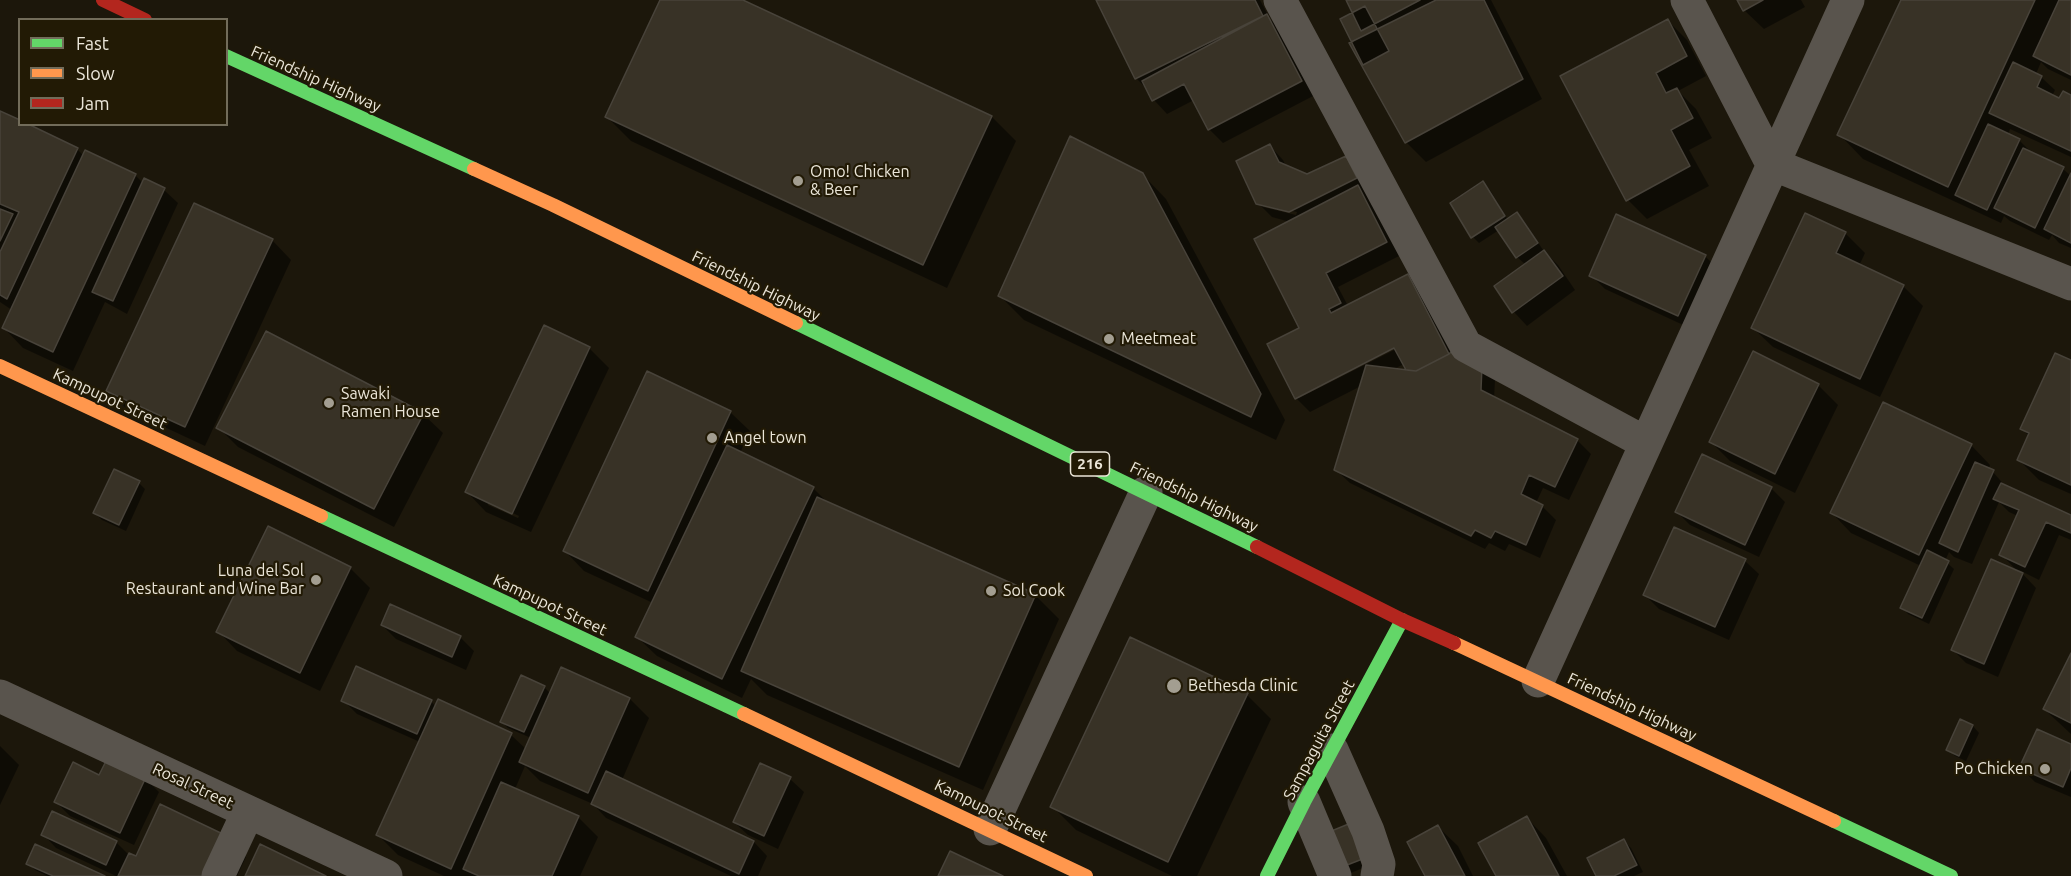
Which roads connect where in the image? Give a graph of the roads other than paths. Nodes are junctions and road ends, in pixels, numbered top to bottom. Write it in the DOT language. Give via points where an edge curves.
graph roads {
  1 [pos="102,0"];
  2 [pos="1280,0"];
  3 [pos="1687,0"];
  4 [pos="1848,0"];
  5 [pos="141,18"];
  6 [pos="228,57"];
  7 [pos="1772,164"];
  8 [pos="2071,284"];
  9 [pos="0,366"];
  10 [pos="1646,443"];
  11 [pos="1146,492"];
  12 [pos="1402,620"];
  13 [pos="1538,681"];
  14 [pos="0,696"];
  15 [pos="1332,750"];
  16 [pos="1304,802"];
  17 [pos="248,812"];
  18 [pos="990,829"];
  19 [pos="218,876"];
  20 [pos="386,876"];
  21 [pos="1086,876"];
  22 [pos="1267,876"];
  23 [pos="1335,876"];
  24 [pos="1377,876"];
  25 [pos="1951,876"];
  1 -- 5 [label="main road"];
  2 -- 10 [label="street" via="1466,346"];
  3 -- 7 [label="street"];
  4 -- 7 [label="street"];
  6 -- 11 [label="main road, Friendship Highway / 216" via="553,205"];
  7 -- 8 [label="street"];
  7 -- 10 [label="street"];
  9 -- 18 [label="main road, Kampupot Street"];
  10 -- 13 [label="street"];
  11 -- 12 [label="main road, Friendship Highway / 216"];
  11 -- 18 [label="street"];
  12 -- 13 [label="main road, Friendship Highway / 216"];
  12 -- 15 [label="main road, Sampaguita Street"];
  13 -- 25 [label="main road, Friendship Highway / 216"];
  14 -- 17 [label="street, Rosal Street"];
  15 -- 16 [label="main road, Sampaguita Street"];
  15 -- 24 [label="street" via="1380,864"];
  16 -- 22 [label="main road, Sampaguita Street"];
  16 -- 23 [label="street"];
  17 -- 19 [label="street"];
  17 -- 20 [label="street, Rosal Street"];
  18 -- 21 [label="main road, Kampupot Street"];
}
